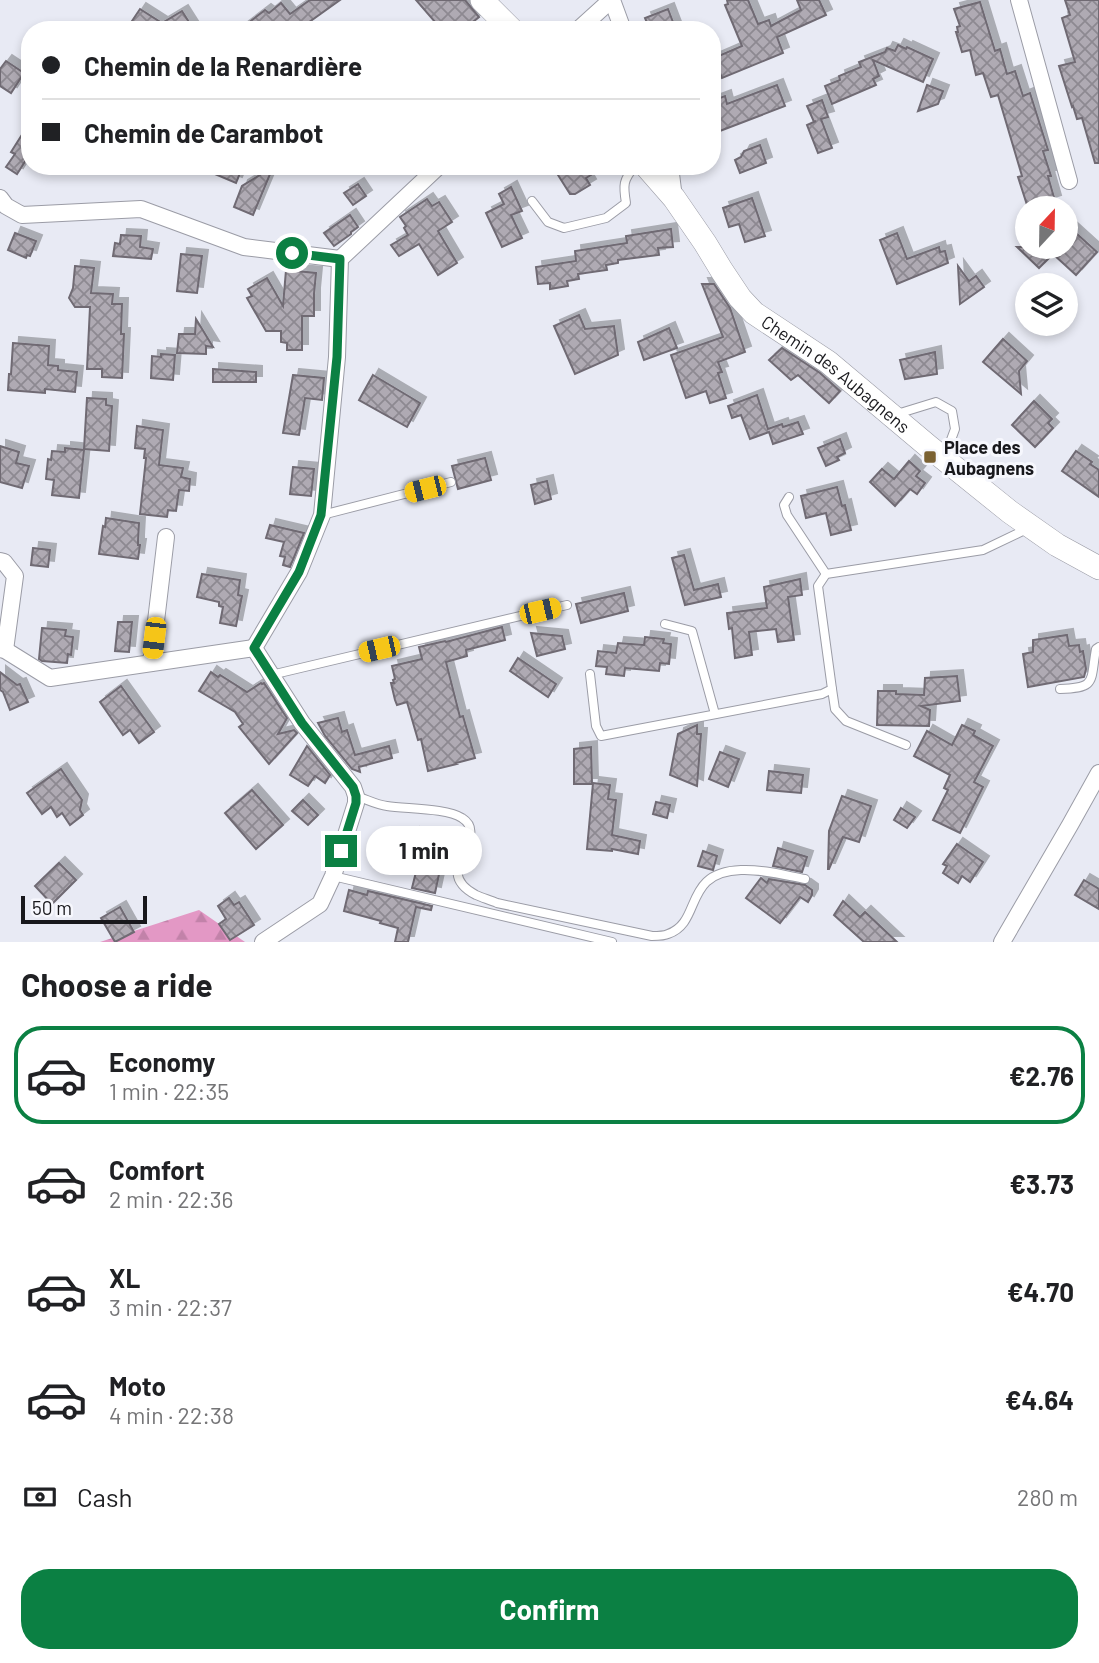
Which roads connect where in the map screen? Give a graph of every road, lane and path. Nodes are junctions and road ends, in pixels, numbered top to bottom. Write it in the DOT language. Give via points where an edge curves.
graph roads {
  1 [pos="482,0"];
  2 [pos="611,0"];
  3 [pos="1019,0"];
  4 [pos="503,21"];
  5 [pos="588,21"];
  6 [pos="619,21"];
  7 [pos="429,175"];
  8 [pos="627,175"];
  9 [pos="654,175"];
  10 [pos="671,175"];
  11 [pos="1069,181"];
  12 [pos="0,198"];
  13 [pos="674,198"];
  14 [pos="532,201"];
  15 [pos="340,259"];
  16 [pos="892,415"];
  17 [pos="944,459"];
  18 [pos="451,482"];
  19 [pos="789,497"];
  20 [pos="321,515"];
  21 [pos="1032,527"];
  22 [pos="166,537"];
  23 [pos="0,561"];
  24 [pos="1099,568"];
  25 [pos="827,574"];
  26 [pos="567,605"];
  27 [pos="665,624"];
  28 [pos="1099,647"];
  29 [pos="254,648"];
  30 [pos="2,650"];
  31 [pos="151,663"];
  32 [pos="590,674"];
  33 [pos="271,675"];
  34 [pos="832,689"];
  35 [pos="1060,689"];
  36 [pos="715,714"];
  37 [pos="906,745"];
  38 [pos="1099,773"];
  39 [pos="356,796"];
  40 [pos="333,876"];
  41 [pos="806,879"];
  42 [pos="263,942"];
  43 [pos="612,942"];
  44 [pos="1002,942"];
  1 -- 4 [label="street"];
  2 -- 5 [label="street"];
  2 -- 6 [label="street"];
  3 -- 11 [label="street"];
  7 -- 15 [label="street"];
  8 -- 14 [label="lane" via="623,186 626,202 606,218 564,228 548,222"];
  9 -- 13 [label="street, Chemin des Aubagnens"];
  10 -- 13 [label="street"];
  12 -- 15 [label="street" via="22,215 141,209 244,247"];
  13 -- 16 [label="street, Chemin des Aubagnens" via="754,313 828,362"];
  15 -- 20 [label="street" via="337,357"];
  16 -- 17 [label="street, Chemin des Aubagnens"];
  16 -- 17 [label="lane" via="936,402 952,411 955,429"];
  17 -- 21 [label="street, Chemin des Aubagnens"];
  18 -- 20 [label="lane"];
  19 -- 25 [label="lane" via="784,505 787,515"];
  20 -- 29 [label="street" via="299,572"];
  21 -- 24 [label="street, Chemin des Aubagnens"];
  21 -- 25 [label="lane" via="983,550"];
  22 -- 31 [label="street"];
  23 -- 30 [label="street" via="15,576"];
  25 -- 34 [label="lane" via="818,586"];
  26 -- 33 [label="lane"];
  27 -- 36 [label="lane" via="692,631"];
  28 -- 35 [label="lane" via="1090,681 1082,689"];
  29 -- 31 [label="street"];
  29 -- 33 [label="street"];
  30 -- 31 [label="street" via="50,678"];
  32 -- 36 [label="lane" via="601,736"];
  33 -- 39 [label="street"];
  34 -- 36 [label="lane"];
  34 -- 37 [label="lane" via="835,709 846,721"];
  38 -- 44 [label="street"];
  39 -- 40 [label="street"];
  39 -- 41 [label="lane" via="384,806 463,818 471,835 457,867 459,880 475,895 652,936 670,934 680,927 699,889 721,873 740,869"];
  40 -- 42 [label="street" via="320,904"];
  40 -- 43 [label="lane"];
}
